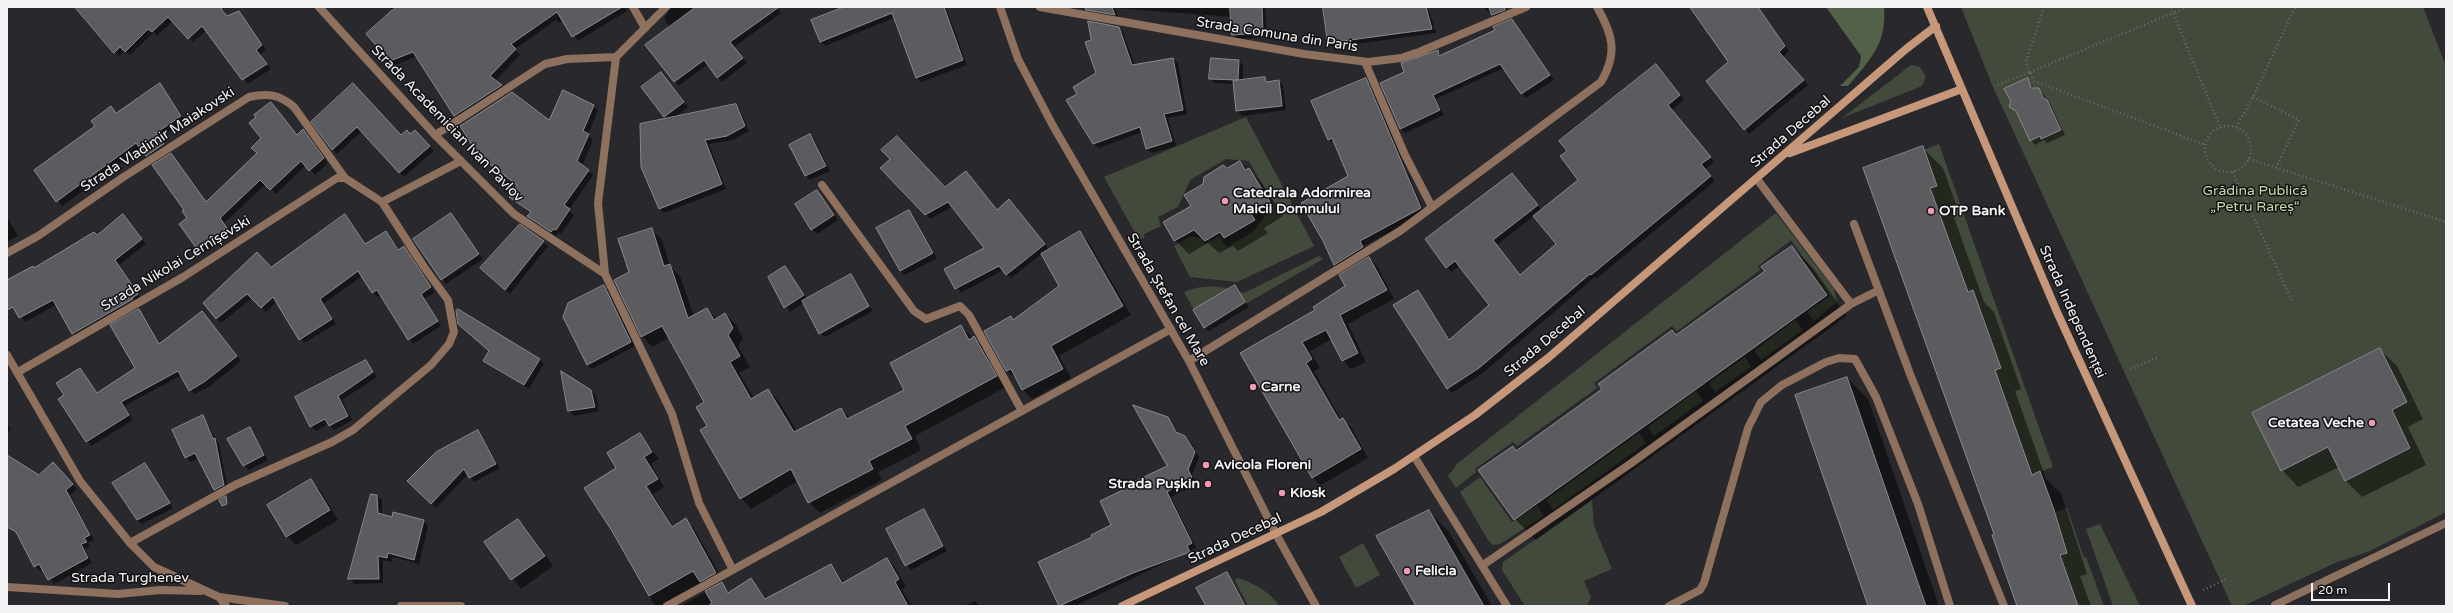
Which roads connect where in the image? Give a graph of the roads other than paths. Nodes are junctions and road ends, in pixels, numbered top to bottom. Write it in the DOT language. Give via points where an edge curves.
graph roads {
  1 [pos="319,7"];
  2 [pos="634,7"];
  3 [pos="666,7"];
  4 [pos="1000,7"];
  5 [pos="1040,7"];
  6 [pos="1526,7"];
  7 [pos="1597,7"];
  8 [pos="1927,7"];
  9 [pos="1936,26"];
  10 [pos="645,28"];
  11 [pos="616,57"];
  12 [pos="1365,62"];
  13 [pos="1962,89"];
  14 [pos="435,135"];
  15 [pos="1785,154"];
  16 [pos="461,161"];
  17 [pos="345,178"];
  18 [pos="1757,178"];
  19 [pos="822,185"];
  20 [pos="382,202"];
  21 [pos="1432,208"];
  22 [pos="1854,224"];
  23 [pos="7,253"];
  24 [pos="605,274"];
  25 [pos="1879,290"];
  26 [pos="1851,304"];
  27 [pos="1171,329"];
  28 [pos="7,355"];
  29 [pos="1189,360"];
  30 [pos="18,372"];
  31 [pos="1022,411"];
  32 [pos="1414,456"];
  33 [pos="2446,523"];
  34 [pos="1276,534"];
  35 [pos="130,543"];
  36 [pos="1483,565"];
  37 [pos="733,570"];
  38 [pos="7,587"];
  39 [pos="206,591"];
  40 [pos="219,597"];
  41 [pos="2275,605"];
  42 [pos="226,606"];
  43 [pos="285,606"];
  44 [pos="401,606"];
  45 [pos="461,606"];
  46 [pos="667,606"];
  47 [pos="1122,606"];
  48 [pos="1316,606"];
  49 [pos="1507,606"];
  50 [pos="1669,606"];
  51 [pos="1950,606"];
  52 [pos="2004,606"];
  53 [pos="2192,606"];
  1 -- 14 [label="street, Strada Academician Ivan Pavlov"];
  2 -- 10 [label="street"];
  3 -- 10 [label="street"];
  4 -- 27 [label="street, Strada Ștefan cel Mare" via="1018,59 1048,117"];
  5 -- 12 [label="street, Strada Comuna din Paris" via="1304,54"];
  6 -- 12 [label="street, Strada Comuna din Paris" via="1419,52 1401,58"];
  7 -- 21 [label="street" via="1607,25 1613,52 1610,66 1601,82"];
  8 -- 9 [label="main road, Strada Independenței"];
  9 -- 13 [label="main road, Strada Independenței"];
  9 -- 15 [label="main road, Strada Decebal" via="1888,64"];
  10 -- 11 [label="street"];
  11 -- 14 [label="street" via="567,59 545,64"];
  11 -- 24 [label="street" via="598,203"];
  12 -- 21 [label="street" via="1405,155"];
  13 -- 15 [label="main road"];
  13 -- 53 [label="main road, Strada Independenței" via="2057,312"];
  14 -- 16 [label="street, Strada Academician Ivan Pavlov"];
  15 -- 18 [label="main road, Strada Decebal"];
  16 -- 20 [label="street"];
  16 -- 24 [label="street, Strada Academician Ivan Pavlov" via="514,214"];
  17 -- 20 [label="street"];
  17 -- 23 [label="street, Strada Vladimir Maiakovski" via="294,107 284,99 262,94 249,97 122,178 38,236"];
  17 -- 30 [label="street, Strada Nikolai Cernîșevski" via="337,178 183,277"];
  18 -- 26 [label="street"];
  18 -- 32 [label="main road, Strada Decebal" via="1548,358 1475,415"];
  19 -- 31 [label="street" via="914,311 926,319 960,306 969,315"];
  20 -- 35 [label="street" via="448,300 454,322 454,332 449,344 431,365 353,430 332,442 235,485"];
  21 -- 29 [label="street" via="1400,231"];
  22 -- 25 [label="street"];
  24 -- 37 [label="street" via="672,414 699,504"];
  25 -- 26 [label="street"];
  25 -- 52 [label="street"];
  26 -- 36 [label="street" via="1630,464"];
  27 -- 29 [label="street, Strada Ștefan cel Mare"];
  27 -- 31 [label="street"];
  28 -- 30 [label="street"];
  29 -- 34 [label="street, Strada Ștefan cel Mare"];
  30 -- 35 [label="street" via="80,481"];
  31 -- 37 [label="street"];
  32 -- 34 [label="main road, Strada Decebal" via="1327,509"];
  32 -- 36 [label="street"];
  33 -- 41 [label="street"];
  34 -- 47 [label="main road, Strada Decebal"];
  34 -- 48 [label="street, Strada Ștefan cel Mare"];
  35 -- 39 [label="street" via="154,567"];
  36 -- 49 [label="street"];
  37 -- 46 [label="street"];
  38 -- 39 [label="street, Strada Turghenev" via="118,594 160,590"];
  39 -- 40 [label="street"];
  40 -- 42 [label="street"];
  40 -- 43 [label="street"];
  44 -- 45 [label="street"];
  50 -- 51 [label="street" via="1700,590 1704,583 1748,428 1761,402 1792,379 1839,358 1855,359 1876,397 1918,504"];
}
